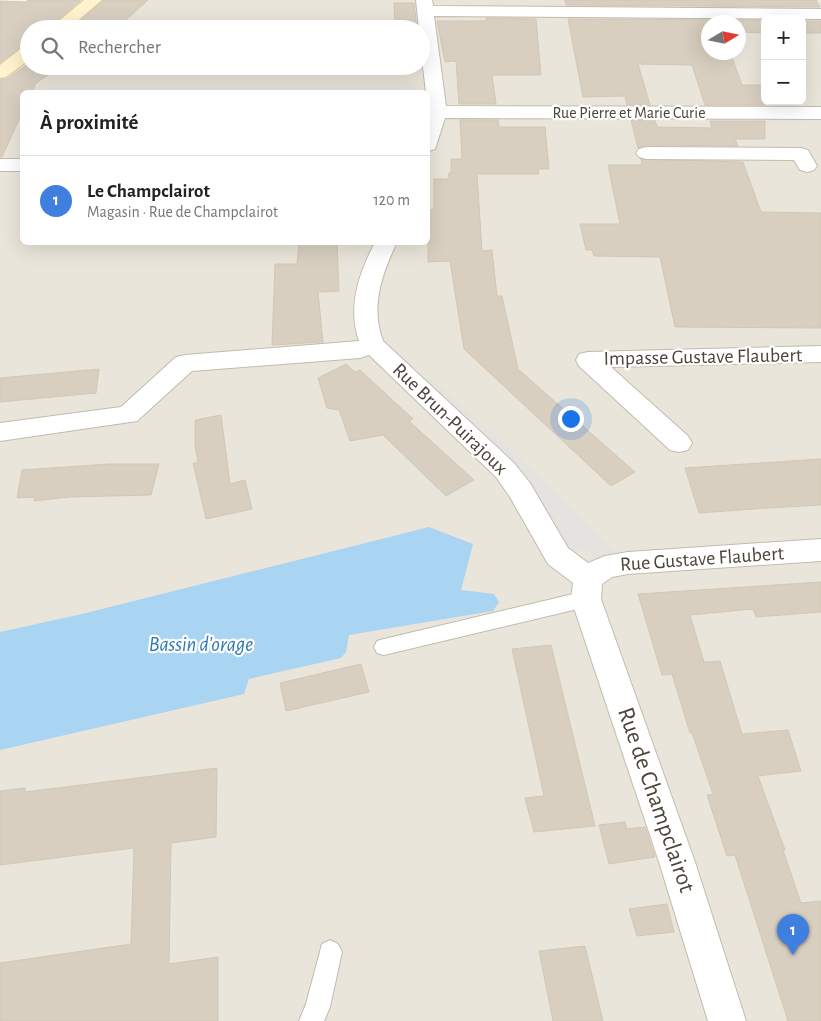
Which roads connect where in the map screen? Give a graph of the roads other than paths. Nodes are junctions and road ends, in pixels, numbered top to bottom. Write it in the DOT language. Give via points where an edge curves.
graph roads {
  1 [pos="94,0"];
  2 [pos="425,6"];
  3 [pos="821,14"];
  4 [pos="68,20"];
  5 [pos="427,20"];
  6 [pos="430,50"];
  7 [pos="20,58"];
  8 [pos="0,73"];
  9 [pos="437,112"];
  10 [pos="821,113"];
  11 [pos="430,138"];
  12 [pos="646,153"];
  13 [pos="0,165"];
  14 [pos="20,165"];
  15 [pos="807,166"];
  16 [pos="385,245"];
  17 [pos="372,344"];
  18 [pos="821,354"];
  19 [pos="0,432"];
  20 [pos="679,443"];
  21 [pos="821,550"];
  22 [pos="587,589"];
  23 [pos="384,647"];
  24 [pos="330,952"];
  25 [pos="311,1021"];
  26 [pos="727,1021"];
  1 -- 4 [label="main road"];
  2 -- 3 [label="street"];
  2 -- 5 [label="street"];
  6 -- 9 [label="street"];
  7 -- 8 [label="main road"];
  9 -- 10 [label="street, Rue Pierre et Marie Curie"];
  9 -- 11 [label="street"];
  12 -- 15 [label="street" via="801,154"];
  13 -- 14 [label="street"];
  16 -- 17 [label="street" via="374,268 364,315"];
  17 -- 19 [label="street" via="360,350 185,363 128,415"];
  17 -- 22 [label="street, Rue Brun-Puirajoux" via="505,470 558,556"];
  18 -- 20 [label="street, Impasse Gustave Flaubert" via="588,360"];
  21 -- 22 [label="street, Rue Gustave Flaubert" via="628,563 605,567"];
  22 -- 23 [label="lane"];
  22 -- 26 [label="street, Rue de Champclairot" via="699,926"];
  24 -- 25 [label="lane" via="318,1006"];
}
